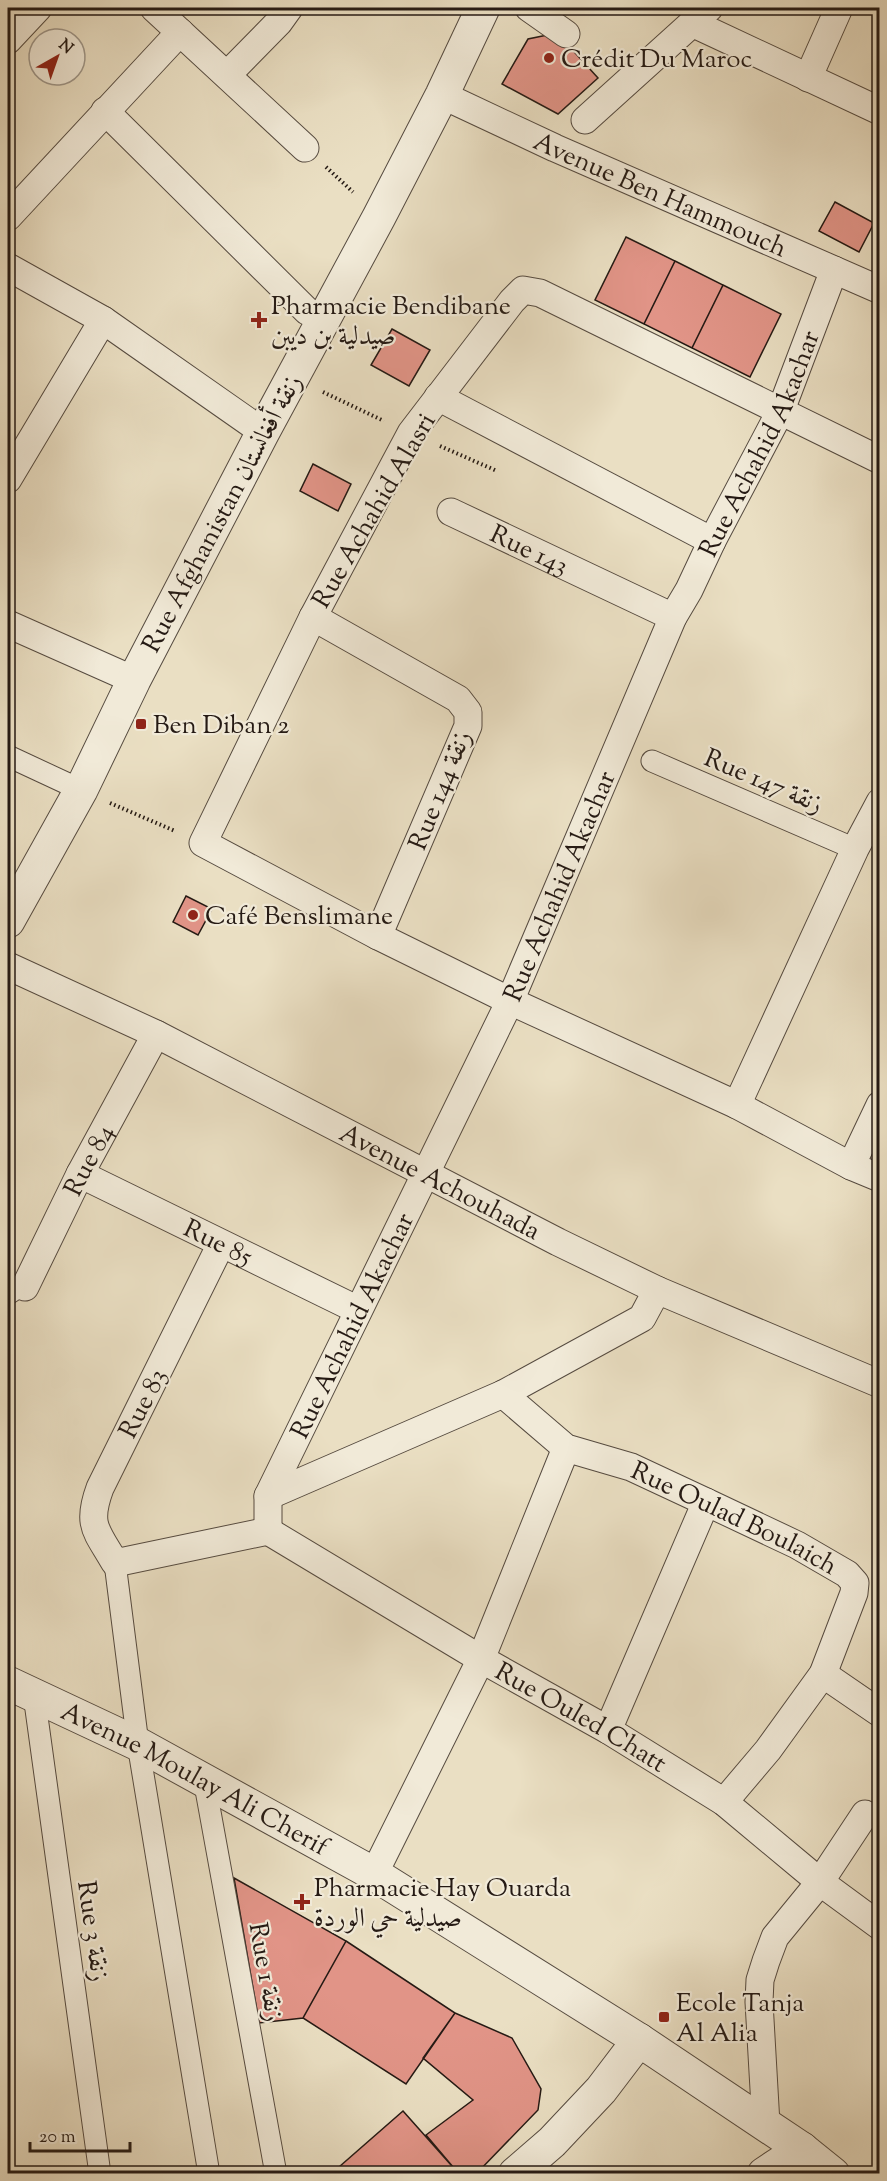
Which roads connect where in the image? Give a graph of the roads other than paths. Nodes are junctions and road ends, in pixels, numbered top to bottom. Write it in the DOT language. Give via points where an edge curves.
graph roads {
  1 [pos="38,8"];
  2 [pos="154,8"];
  3 [pos="289,8"];
  4 [pos="483,8"];
  5 [pos="529,8"];
  6 [pos="839,8"];
  7 [pos="701,15"];
  8 [pos="180,32"];
  9 [pos="566,34"];
  10 [pos="8,40"];
  11 [pos="227,75"];
  12 [pos="808,78"];
  13 [pos="442,95"];
  14 [pos="105,111"];
  15 [pos="879,111"];
  16 [pos="585,120"];
  17 [pos="305,148"];
  18 [pos="8,217"];
  19 [pos="8,267"];
  20 [pos="834,270"];
  21 [pos="879,290"];
  22 [pos="103,320"];
  23 [pos="324,320"];
  24 [pos="438,397"];
  25 [pos="781,410"];
  26 [pos="263,432"];
  27 [pos="879,460"];
  28 [pos="8,479"];
  29 [pos="451,512"];
  30 [pos="712,541"];
  31 [pos="313,617"];
  32 [pos="673,617"];
  33 [pos="8,624"];
  34 [pos="134,680"];
  35 [pos="8,756"];
  36 [pos="652,761"];
  37 [pos="81,790"];
  38 [pos="879,802"];
  39 [pos="855,849"];
  40 [pos="8,921"];
  41 [pos="378,936"];
  42 [pos="8,966"];
  43 [pos="510,1001"];
  44 [pos="156,1034"];
  45 [pos="737,1105"];
  46 [pos="879,1105"];
  47 [pos="851,1166"];
  48 [pos="428,1173"];
  49 [pos="80,1174"];
  50 [pos="879,1178"];
  51 [pos="221,1244"];
  52 [pos="657,1290"];
  53 [pos="16,1293"];
  54 [pos="358,1310"];
  55 [pos="879,1384"];
  56 [pos="503,1394"];
  57 [pos="566,1448"];
  58 [pos="268,1496"];
  59 [pos="706,1502"];
  60 [pos="268,1531"];
  61 [pos="115,1563"];
  62 [pos="481,1659"];
  63 [pos="823,1674"];
  64 [pos="21,1689"];
  65 [pos="879,1713"];
  66 [pos="608,1730"];
  67 [pos="138,1744"];
  68 [pos="204,1779"];
  69 [pos="724,1802"];
  70 [pos="865,1814"];
  71 [pos="374,1874"];
  72 [pos="820,1882"];
  73 [pos="879,1926"];
  74 [pos="639,2040"];
  75 [pos="766,2124"];
  76 [pos="802,2149"];
  77 [pos="100,2174"];
  78 [pos="209,2174"];
  79 [pos="276,2174"];
  80 [pos="515,2174"];
  81 [pos="764,2174"];
  82 [pos="833,2174"];
  1 -- 10 [label="street"];
  2 -- 8 [label="street"];
  3 -- 11 [label="street"];
  4 -- 13 [label="street, Rue Afghanistan زنقة أفغانستان"];
  5 -- 9 [label="street"];
  6 -- 12 [label="street"];
  7 -- 12 [label="street"];
  7 -- 16 [label="street"];
  8 -- 11 [label="street"];
  8 -- 14 [label="street"];
  11 -- 17 [label="street"];
  12 -- 15 [label="street"];
  13 -- 20 [label="street, Avenue Ben Hammouch"];
  13 -- 23 [label="street, Rue Afghanistan زنقة أفغانستان"];
  14 -- 18 [label="street"];
  14 -- 23 [label="street" via="307,310"];
  19 -- 22 [label="street"];
  20 -- 21 [label="street, Avenue Ben Hammouch"];
  20 -- 25 [label="street, Rue Achahid Akachar"];
  22 -- 26 [label="street"];
  22 -- 28 [label="street"];
  23 -- 26 [label="street, Rue Afghanistan زنقة أفغانستان"];
  24 -- 25 [label="street, Rue Achahid Alasri" via="523,290 540,293"];
  24 -- 30 [label="street"];
  24 -- 31 [label="street, Rue Achahid Alasri" via="411,433"];
  25 -- 27 [label="street, Rue Achahid Alasri"];
  25 -- 30 [label="street, Rue Achahid Akachar"];
  26 -- 34 [label="street, Rue Afghanistan زنقة أفغانستان"];
  29 -- 32 [label="street, Rue 143"];
  30 -- 32 [label="street, Rue Achahid Akachar"];
  31 -- 41 [label="street, Rue 144 زنقة" via="458,699 468,712 468,726"];
  31 -- 41 [label="street, Rue Achahid Alasri" via="203,843"];
  32 -- 43 [label="street, Rue Achahid Akachar"];
  33 -- 34 [label="street"];
  34 -- 37 [label="street, Rue Afghanistan زنقة أفغانستان"];
  35 -- 37 [label="street"];
  36 -- 39 [label="street, Rue 147 زنقة"];
  37 -- 40 [label="street, Rue Afghanistan زنقة أفغانستان"];
  38 -- 39 [label="street"];
  39 -- 45 [label="street"];
  41 -- 43 [label="street"];
  42 -- 44 [label="street, Avenue Achouhada"];
  43 -- 45 [label="street"];
  43 -- 48 [label="street, Rue Achahid Akachar"];
  44 -- 48 [label="street, Avenue Achouhada"];
  44 -- 49 [label="street, Rue 84"];
  45 -- 47 [label="street"];
  46 -- 47 [label="street"];
  47 -- 50 [label="street"];
  48 -- 52 [label="street, Avenue Achouhada"];
  48 -- 54 [label="street, Rue Achahid Akachar"];
  49 -- 51 [label="street, Rue 85"];
  49 -- 53 [label="street, Rue 84"];
  51 -- 54 [label="street, Rue 85"];
  51 -- 61 [label="street, Rue 83" via="94,1504 92,1522"];
  52 -- 55 [label="street, Avenue Achouhada"];
  52 -- 56 [label="street, Rue Achahid Akachar" via="642,1318"];
  54 -- 58 [label="street, Rue Achahid Akachar"];
  56 -- 57 [label="street"];
  56 -- 58 [label="street, Rue Achahid Akachar"];
  57 -- 59 [label="street, Rue Oulad Boulaich" via="631,1467"];
  57 -- 62 [label="street"];
  58 -- 60 [label="street, Rue Achahid Akachar"];
  59 -- 63 [label="street, Rue Oulad Boulaich" via="797,1545 841,1570 855,1583 852,1601"];
  59 -- 66 [label="street"];
  60 -- 61 [label="street"];
  60 -- 62 [label="street, Rue Ouled Chatt"];
  61 -- 67 [label="street"];
  62 -- 66 [label="street, Rue Ouled Chatt"];
  62 -- 71 [label="street"];
  63 -- 65 [label="street"];
  63 -- 69 [label="street, Rue Oulad Boulaich"];
  64 -- 67 [label="street, Avenue Moulay Ali Cherif"];
  64 -- 77 [label="street, Rue 3 زنقة"];
  66 -- 69 [label="street, Rue Ouled Chatt"];
  67 -- 68 [label="street, Avenue Moulay Ali Cherif"];
  67 -- 78 [label="street"];
  68 -- 71 [label="street, Avenue Moulay Ali Cherif"];
  68 -- 79 [label="street, Rue 1 زنقة"];
  69 -- 72 [label="street, Rue Ouled Chatt"];
  70 -- 72 [label="street"];
  71 -- 74 [label="street, Avenue Moulay Ali Cherif"];
  72 -- 73 [label="street, Rue Ouled Chatt"];
  72 -- 75 [label="street" via="775,1937 760,1980"];
  74 -- 75 [label="street, Avenue Moulay Ali Cherif"];
  74 -- 80 [label="street" via="601,2090"];
  75 -- 76 [label="street, Avenue Moulay Ali Cherif"];
  76 -- 81 [label="street"];
  76 -- 82 [label="street, Avenue Moulay Ali Cherif"];
}
